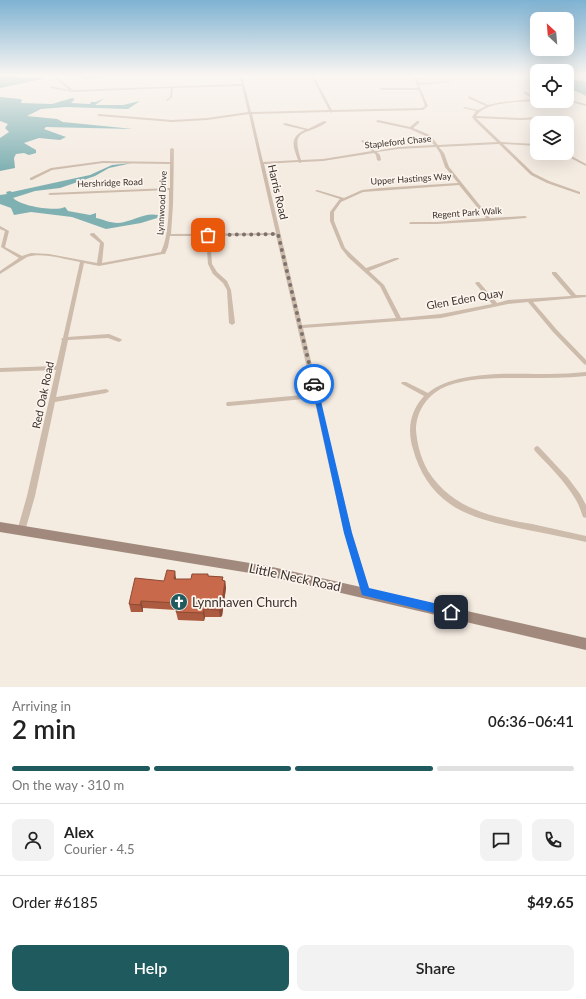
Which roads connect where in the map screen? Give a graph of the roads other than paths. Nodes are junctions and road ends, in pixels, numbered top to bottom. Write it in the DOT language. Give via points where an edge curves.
graph roads {
  1 [pos="248,107"];
  2 [pos="328,107"];
  3 [pos="426,107"];
  4 [pos="486,107"];
  5 [pos="464,108"];
  6 [pos="478,111"];
  7 [pos="331,112"];
  8 [pos="249,113"];
  9 [pos="99,114"];
  10 [pos="474,117"];
  11 [pos="530,118"];
  12 [pos="378,121"];
  13 [pos="325,122"];
  14 [pos="418,122"];
  15 [pos="286,124"];
  16 [pos="411,128"];
  17 [pos="307,130"];
  18 [pos="363,141"];
  19 [pos="499,143"];
  20 [pos="530,145"];
  21 [pos="437,146"];
  22 [pos="172,150"];
  23 [pos="374,152"];
  24 [pos="574,158"];
  25 [pos="379,160"];
  26 [pos="300,162"];
  27 [pos="172,163"];
  28 [pos="262,163"];
  29 [pos="586,165"];
  30 [pos="46,167"];
  31 [pos="51,169"];
  32 [pos="31,179"];
  33 [pos="460,184"];
  34 [pos="171,189"];
  35 [pos="317,191"];
  36 [pos="50,194"];
  37 [pos="579,194"];
  38 [pos="343,199"];
  39 [pos="525,217"];
  40 [pos="490,220"];
  41 [pos="411,223"];
  42 [pos="0,227"];
  43 [pos="92,234"];
  44 [pos="278,234"];
  45 [pos="168,235"];
  46 [pos="208,235"];
  47 [pos="22,258"];
  48 [pos="397,259"];
  49 [pos="82,262"];
  50 [pos="100,265"];
  51 [pos="366,270"];
  52 [pos="0,273"];
  53 [pos="554,273"];
  54 [pos="477,283"];
  55 [pos="574,296"];
  56 [pos="586,296"];
  57 [pos="529,300"];
  58 [pos="495,304"];
  59 [pos="399,319"];
  60 [pos="232,322"];
  61 [pos="300,327"];
  62 [pos="64,339"];
  63 [pos="119,340"];
  64 [pos="586,363"];
  65 [pos="58,368"];
  66 [pos="0,370"];
  67 [pos="586,374"];
  68 [pos="404,383"];
  69 [pos="106,392"];
  70 [pos="427,395"];
  71 [pos="317,396"];
  72 [pos="52,400"];
  73 [pos="229,404"];
  74 [pos="537,449"];
  75 [pos="586,516"];
  76 [pos="0,527"];
  77 [pos="21,531"];
  78 [pos="586,539"];
  79 [pos="366,592"];
  80 [pos="586,644"];
  1 -- 8 [label="street, Harris Road"];
  2 -- 7 [label="street"];
  3 -- 7 [label="street"];
  4 -- 6 [label="street"];
  5 -- 6 [label="street"];
  6 -- 10 [label="street"];
  7 -- 8 [label="street"];
  8 -- 9 [label="street" via="172,121"];
  8 -- 28 [label="street, Harris Road"];
  10 -- 11 [label="street"];
  10 -- 19 [label="street"];
  12 -- 16 [label="street"];
  13 -- 17 [label="street"];
  14 -- 16 [label="street"];
  15 -- 17 [label="street"];
  16 -- 21 [label="street" via="426,134"];
  17 -- 26 [label="street" via="294,142"];
  18 -- 23 [label="street"];
  19 -- 20 [label="street, Stapleford Chase"];
  19 -- 21 [label="street, Stapleford Chase"];
  19 -- 37 [label="street" via="532,174"];
  21 -- 23 [label="street, Stapleford Chase"];
  21 -- 33 [label="street" via="444,155 447,167"];
  22 -- 27 [label="street, Lynnwood Drive"];
  23 -- 25 [label="street"];
  23 -- 26 [label="street, Stapleford Chase"];
  24 -- 29 [label="street"];
  26 -- 28 [label="street, Stapleford Chase"];
  27 -- 31 [label="street" via="108,162"];
  27 -- 34 [label="street, Lynnwood Drive"];
  28 -- 44 [label="street, Harris Road"];
  30 -- 31 [label="street"];
  31 -- 32 [label="street"];
  33 -- 38 [label="street, Upper Hastings Way" via="374,189"];
  33 -- 40 [label="street"];
  34 -- 36 [label="street, Hershridge Road"];
  34 -- 45 [label="street, Lynnwood Drive"];
  35 -- 38 [label="street"];
  38 -- 51 [label="street" via="332,212 334,226 346,252"];
  39 -- 40 [label="street, Regent Park Walk"];
  40 -- 41 [label="street, Regent Park Walk"];
  42 -- 47 [label="street" via="7,231 4,249"];
  43 -- 50 [label="street" via="102,243"];
  44 -- 46 [label="street"];
  44 -- 61 [label="street, Harris Road"];
  45 -- 46 [label="street"];
  45 -- 50 [label="street, Lynnwood Drive" via="167,249 161,254"];
  46 -- 60 [label="street" via="210,264 229,290"];
  47 -- 49 [label="street, Lynnwood Drive" via="39,254"];
  47 -- 52 [label="street, Lynnwood Drive"];
  48 -- 51 [label="street"];
  49 -- 50 [label="street, Lynnwood Drive"];
  49 -- 62 [label="street, Red Oak Road"];
  51 -- 59 [label="street" via="386,290"];
  53 -- 55 [label="street"];
  54 -- 58 [label="street"];
  55 -- 56 [label="street, Glen Eden Quay"];
  55 -- 57 [label="street, Glen Eden Quay"];
  57 -- 58 [label="street, Glen Eden Quay"];
  57 -- 64 [label="street"];
  58 -- 59 [label="street, Glen Eden Quay" via="440,316"];
  59 -- 61 [label="street, Glen Eden Quay"];
  61 -- 71 [label="street, Harris Road"];
  62 -- 63 [label="street" via="109,336"];
  62 -- 65 [label="street, Red Oak Road"];
  65 -- 66 [label="street"];
  65 -- 72 [label="street, Red Oak Road"];
  67 -- 70 [label="street" via="467,379 445,385"];
  68 -- 70 [label="street"];
  69 -- 72 [label="street"];
  70 -- 78 [label="street" via="414,416 413,435 418,455 428,476 440,492 472,513"];
  71 -- 73 [label="street"];
  71 -- 79 [label="street, Harris Road" via="348,533"];
  72 -- 77 [label="street, Red Oak Road"];
  74 -- 75 [label="street" via="580,499"];
  76 -- 77 [label="street, Little Neck Road"];
  77 -- 79 [label="street, Little Neck Road" via="235,565"];
  79 -- 80 [label="street, Little Neck Road"];
}
